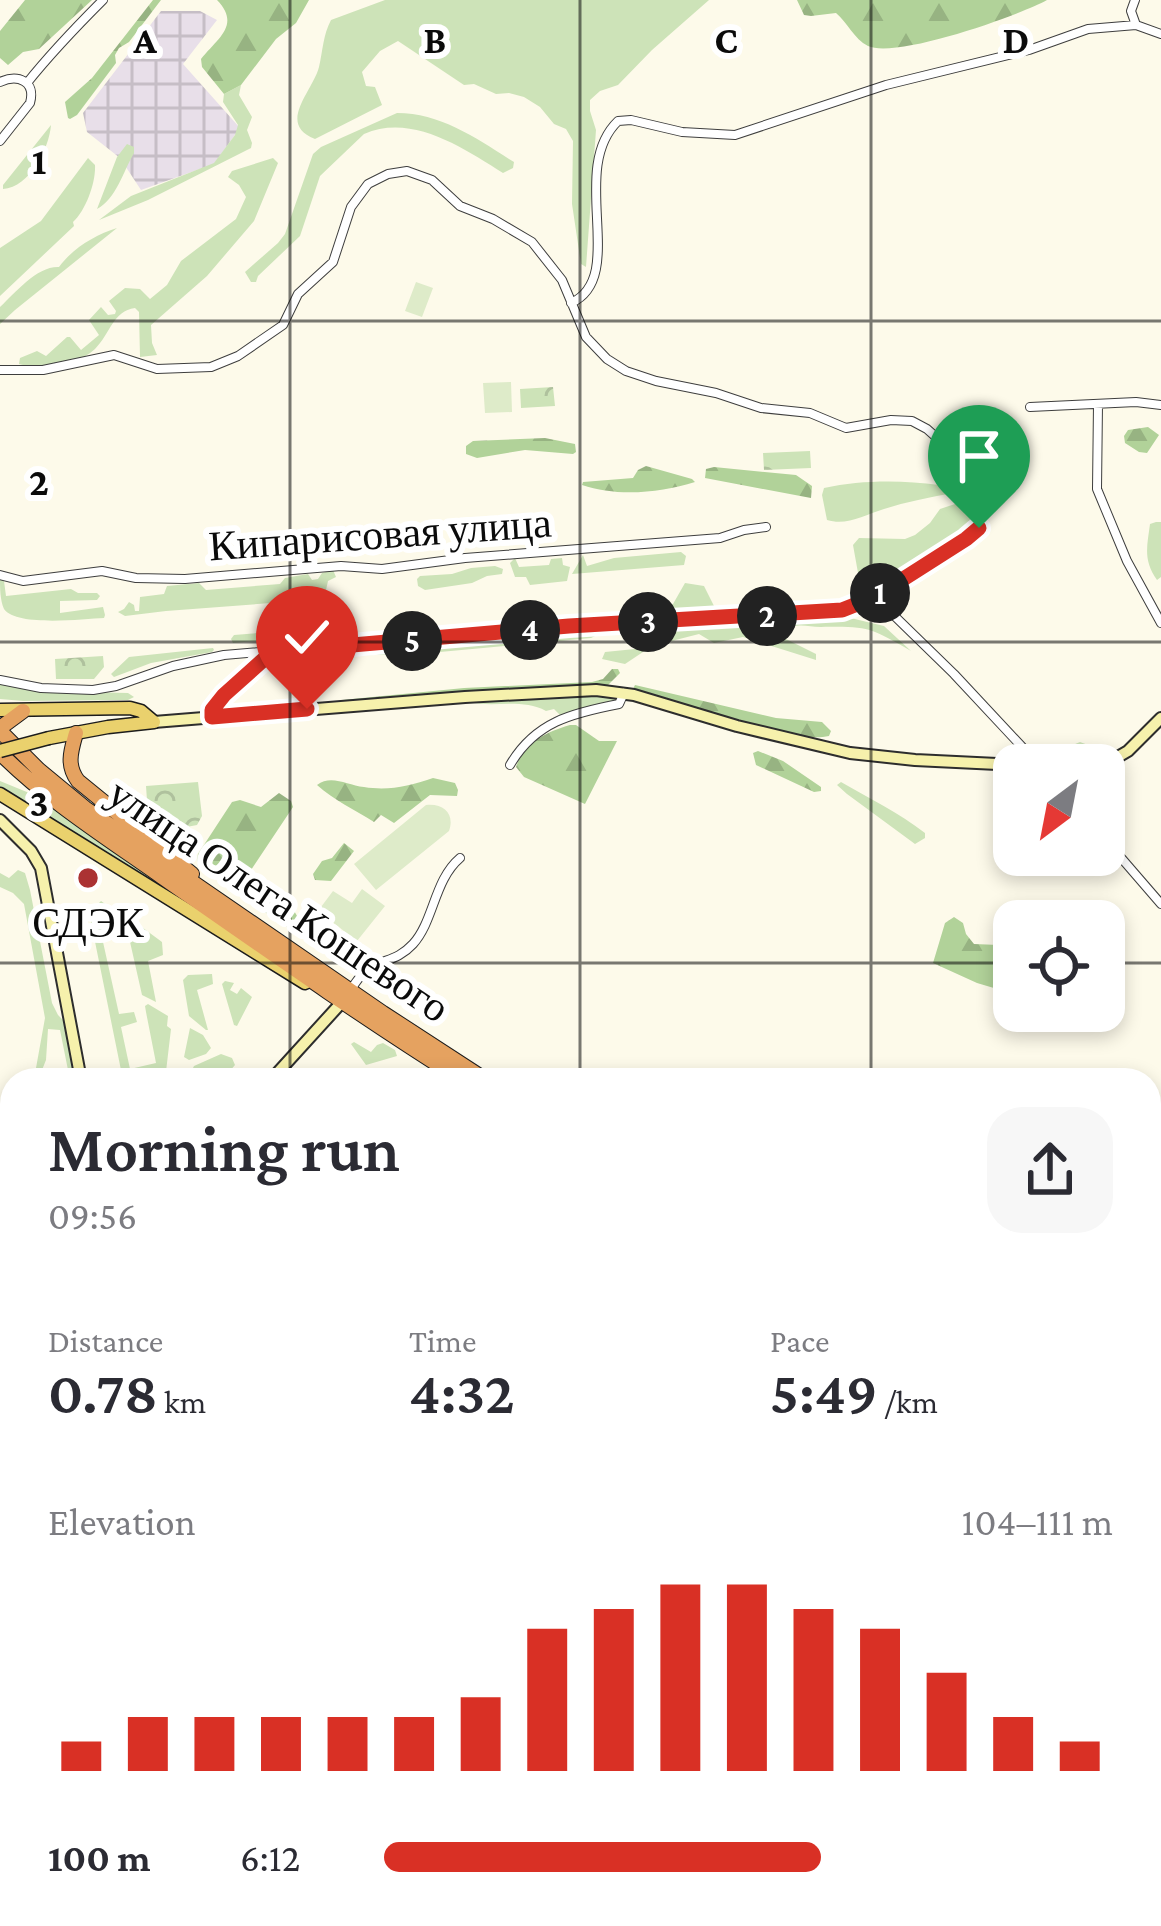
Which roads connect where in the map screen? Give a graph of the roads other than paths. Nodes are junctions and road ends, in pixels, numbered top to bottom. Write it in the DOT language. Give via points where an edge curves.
graph roads {
  1 [pos="103,0"];
  2 [pos="1136,0"];
  3 [pos="1136,25"];
  4 [pos="1161,34"];
  5 [pos="0,82"];
  6 [pos="27,83"];
  7 [pos="0,141"];
  8 [pos="571,304"];
  9 [pos="0,370"];
  10 [pos="1098,404"];
  11 [pos="1161,405"];
  12 [pos="1030,407"];
  13 [pos="766,526"];
  14 [pos="0,575"];
  15 [pos="875,597"];
  16 [pos="1161,623"];
  17 [pos="272,652"];
  18 [pos="0,680"];
  19 [pos="624,693"];
  20 [pos="96,708"];
  21 [pos="0,710"];
  22 [pos="23,711"];
  23 [pos="212,717"];
  24 [pos="1161,718"];
  25 [pos="154,722"];
  26 [pos="108,727"];
  27 [pos="0,730"];
  28 [pos="76,733"];
  29 [pos="1019,744"];
  30 [pos="0,752"];
  31 [pos="1125,754"];
  32 [pos="993,764"];
  33 [pos="510,765"];
  34 [pos="36,777"];
  35 [pos="0,794"];
  36 [pos="0,820"];
  37 [pos="460,858"];
  38 [pos="1125,862"];
  39 [pos="197,887"];
  40 [pos="1161,904"];
  41 [pos="325,989"];
  42 [pos="346,996"];
  43 [pos="78,1068"];
  44 [pos="282,1068"];
  45 [pos="445,1068"];
  46 [pos="465,1068"];
  1 -- 6 [label="street"];
  2 -- 3 [label="street"];
  3 -- 4 [label="street"];
  3 -- 8 [label="street" via="1088,29 735,135 618,122 597,165 595,276"];
  5 -- 6 [label="street"];
  6 -- 7 [label="street" via="30,103"];
  8 -- 9 [label="street" via="532,242 407,171 368,184 351,207 336,259 298,294 283,326 238,356 211,367 157,369 114,355"];
  8 -- 15 [label="street" via="592,345 643,378 760,408 810,412 846,428 891,420 934,433 977,488 982,521 973,535"];
  10 -- 11 [label="street"];
  10 -- 12 [label="street"];
  10 -- 16 [label="street" via="1097,489"];
  13 -- 14 [label="street, Кипарисовая улица" via="720,538 382,568 173,580 103,571 22,581"];
  15 -- 17 [label="street" via="812,614"];
  15 -- 29 [label="street"];
  17 -- 18 [label="street" via="173,666 93,690"];
  17 -- 23 [label="street" via="224,695"];
  19 -- 23 [label="main road"];
  19 -- 32 [label="main road" via="836,750"];
  19 -- 33 [label="street" via="619,704 535,734"];
  20 -- 22 [label="main road"];
  20 -- 25 [label="main road" via="141,711"];
  20 -- 26 [label="main road" via="111,714"];
  21 -- 22 [label="main road"];
  22 -- 27 [label="highway"];
  23 -- 25 [label="main road"];
  24 -- 31 [label="main road"];
  25 -- 26 [label="main road"];
  26 -- 28 [label="main road"];
  27 -- 34 [label="highway"];
  28 -- 30 [label="main road, bridge"];
  28 -- 39 [label="highway" via="69,762 78,781"];
  30 -- 34 [label="highway"];
  34 -- 39 [label="highway, улица Олега Кошевого"];
  34 -- 41 [label="highway, улица Олега Кошевого"];
  35 -- 41 [label="main road" via="274,966"];
  36 -- 43 [label="main road" via="44,878"];
  37 -- 42 [label="street" via="412,945 367,968"];
  38 -- 40 [label="street"];
  39 -- 42 [label="highway, улица Олега Кошевого"];
  41 -- 42 [label="highway, улица Олега Кошевого"];
  42 -- 44 [label="main road"];
  42 -- 45 [label="highway, улица Олега Кошевого"];
  42 -- 46 [label="highway, улица Олега Кошевого"];
}
